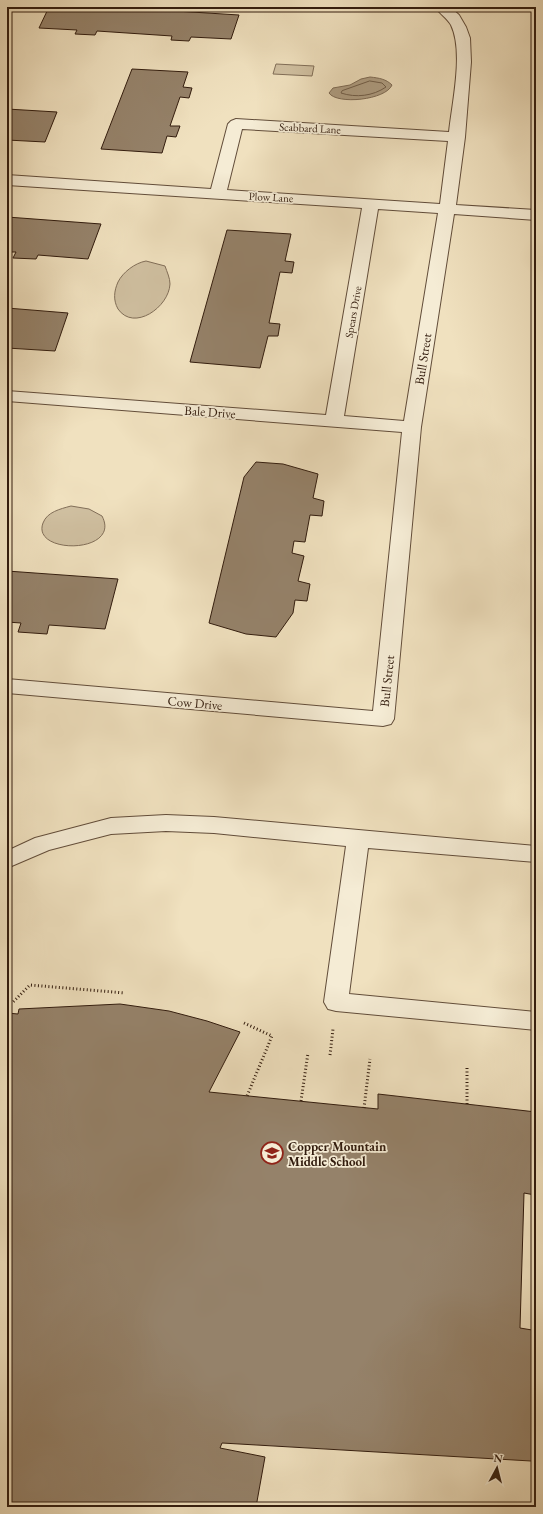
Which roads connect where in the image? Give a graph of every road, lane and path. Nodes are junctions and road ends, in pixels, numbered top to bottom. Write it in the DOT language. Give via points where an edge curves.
graph roads {
  1 [pos="442,7"];
  2 [pos="457,137"];
  3 [pos="7,180"];
  4 [pos="218,194"];
  5 [pos="372,203"];
  6 [pos="446,209"];
  7 [pos="536,215"];
  8 [pos="7,396"];
  9 [pos="334,421"];
  10 [pos="412,427"];
  11 [pos="7,686"];
  12 [pos="383,719"];
  13 [pos="358,839"];
  14 [pos="536,854"];
  15 [pos="7,860"];
  16 [pos="125,993"];
  17 [pos="7,1002"];
  18 [pos="536,1021"];
  19 [pos="244,1023"];
  20 [pos="308,1052"];
  21 [pos="370,1059"];
  22 [pos="467,1068"];
  23 [pos="247,1096"];
  24 [pos="301,1101"];
  25 [pos="467,1104"];
  26 [pos="364,1108"];
  1 -- 2 [label="street, Bull Street" via="454,18 459,27 465,50"];
  2 -- 4 [label="street, Scabbard Lane" via="236,124"];
  2 -- 6 [label="street, Bull Street"];
  3 -- 4 [label="street, Plow Lane"];
  4 -- 5 [label="street, Plow Lane"];
  5 -- 6 [label="street, Plow Lane"];
  5 -- 9 [label="street, Spears Drive"];
  6 -- 7 [label="street, Plow Lane"];
  6 -- 10 [label="street, Bull Street"];
  8 -- 9 [label="street, Bale Drive"];
  9 -- 10 [label="street, Bale Drive"];
  10 -- 12 [label="street, Bull Street"];
  11 -- 12 [label="street, Cow Drive"];
  13 -- 14 [label="lane"];
  13 -- 15 [label="lane" via="214,825 166,823 112,826 43,844"];
  13 -- 18 [label="lane" via="336,1002"];
  16 -- 17 [label="path" via="30,985 12,1003"];
  19 -- 23 [label="path" via="272,1036"];
  20 -- 24 [label="path"];
  21 -- 26 [label="path"];
  22 -- 25 [label="path"];
}
